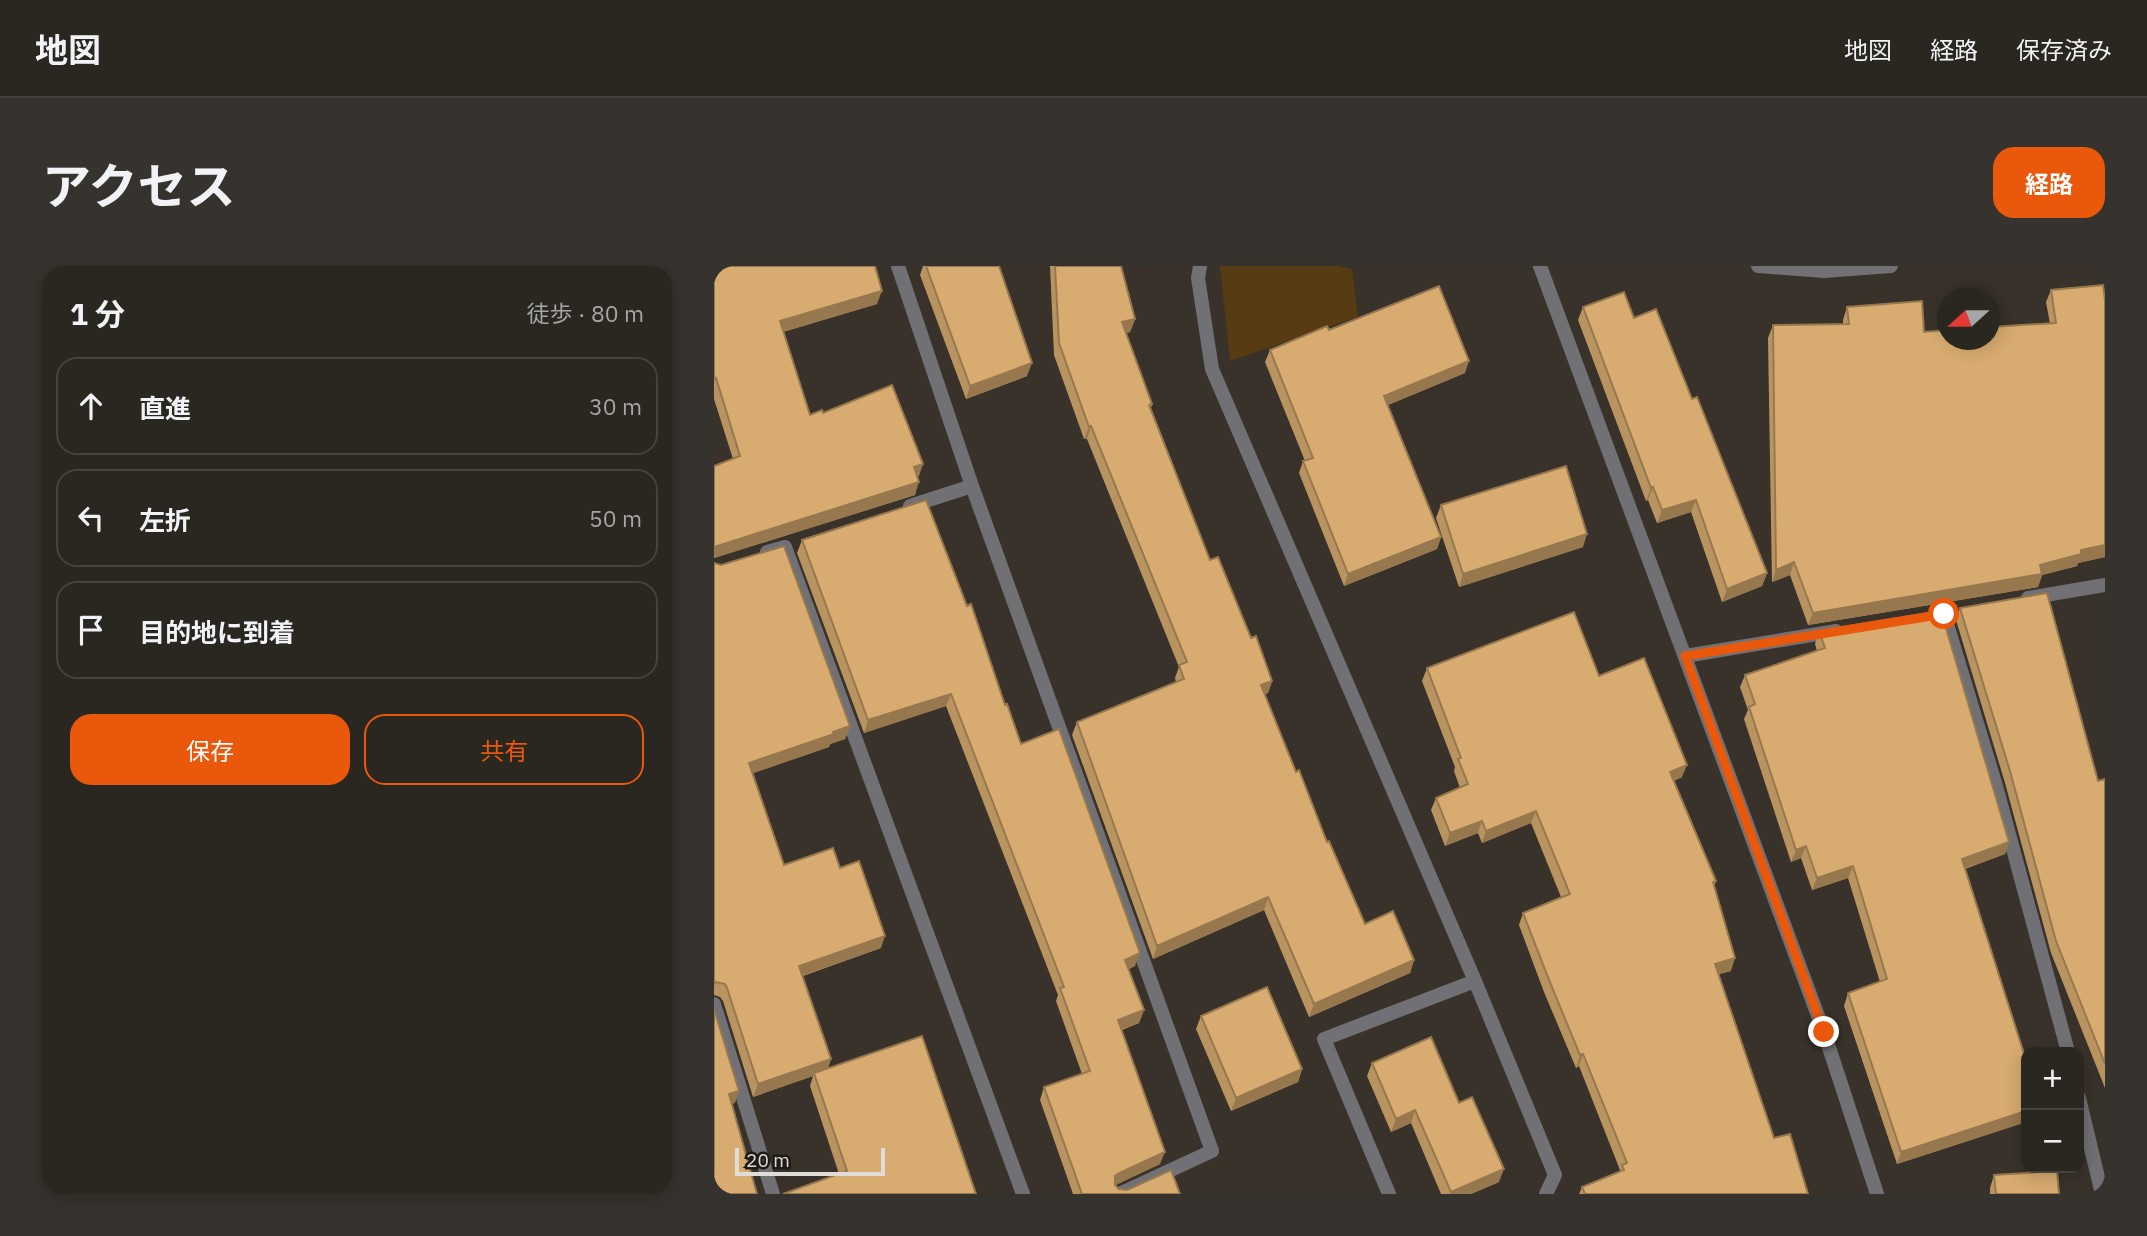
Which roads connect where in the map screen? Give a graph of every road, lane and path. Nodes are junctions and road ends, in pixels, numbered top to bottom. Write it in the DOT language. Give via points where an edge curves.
graph roads {
  1 [pos="898,266"];
  2 [pos="1200,266"];
  3 [pos="1540,266"];
  4 [pos="1758,266"];
  5 [pos="1891,266"];
  6 [pos="1825,269"];
  7 [pos="972,486"];
  8 [pos="897,510"];
  9 [pos="750,557"];
  10 [pos="2105,584"];
  11 [pos="2011,601"];
  12 [pos="1944,613"];
  13 [pos="1849,629"];
  14 [pos="1685,656"];
  15 [pos="1475,981"];
  16 [pos="714,1004"];
  17 [pos="2067,1047"];
  18 [pos="2082,1110"];
  19 [pos="773,1194"];
  20 [pos="1023,1194"];
  21 [pos="1119,1194"];
  22 [pos="1389,1194"];
  23 [pos="1546,1194"];
  24 [pos="1878,1194"];
  25 [pos="2102,1194"];
  1 -- 7 [label="street"];
  2 -- 15 [label="street" via="1212,369"];
  3 -- 14 [label="street"];
  4 -- 6 [label="street"];
  5 -- 6 [label="street"];
  7 -- 8 [label="street"];
  7 -- 21 [label="street" via="1212,1152"];
  9 -- 20 [label="street" via="792,545"];
  10 -- 11 [label="street"];
  12 -- 17 [label="street"];
  13 -- 14 [label="street"];
  14 -- 24 [label="street" via="1824,1032"];
  15 -- 22 [label="street" via="1324,1039"];
  15 -- 23 [label="street" via="1555,1175"];
  16 -- 19 [label="street"];
  18 -- 25 [label="street"];
}
